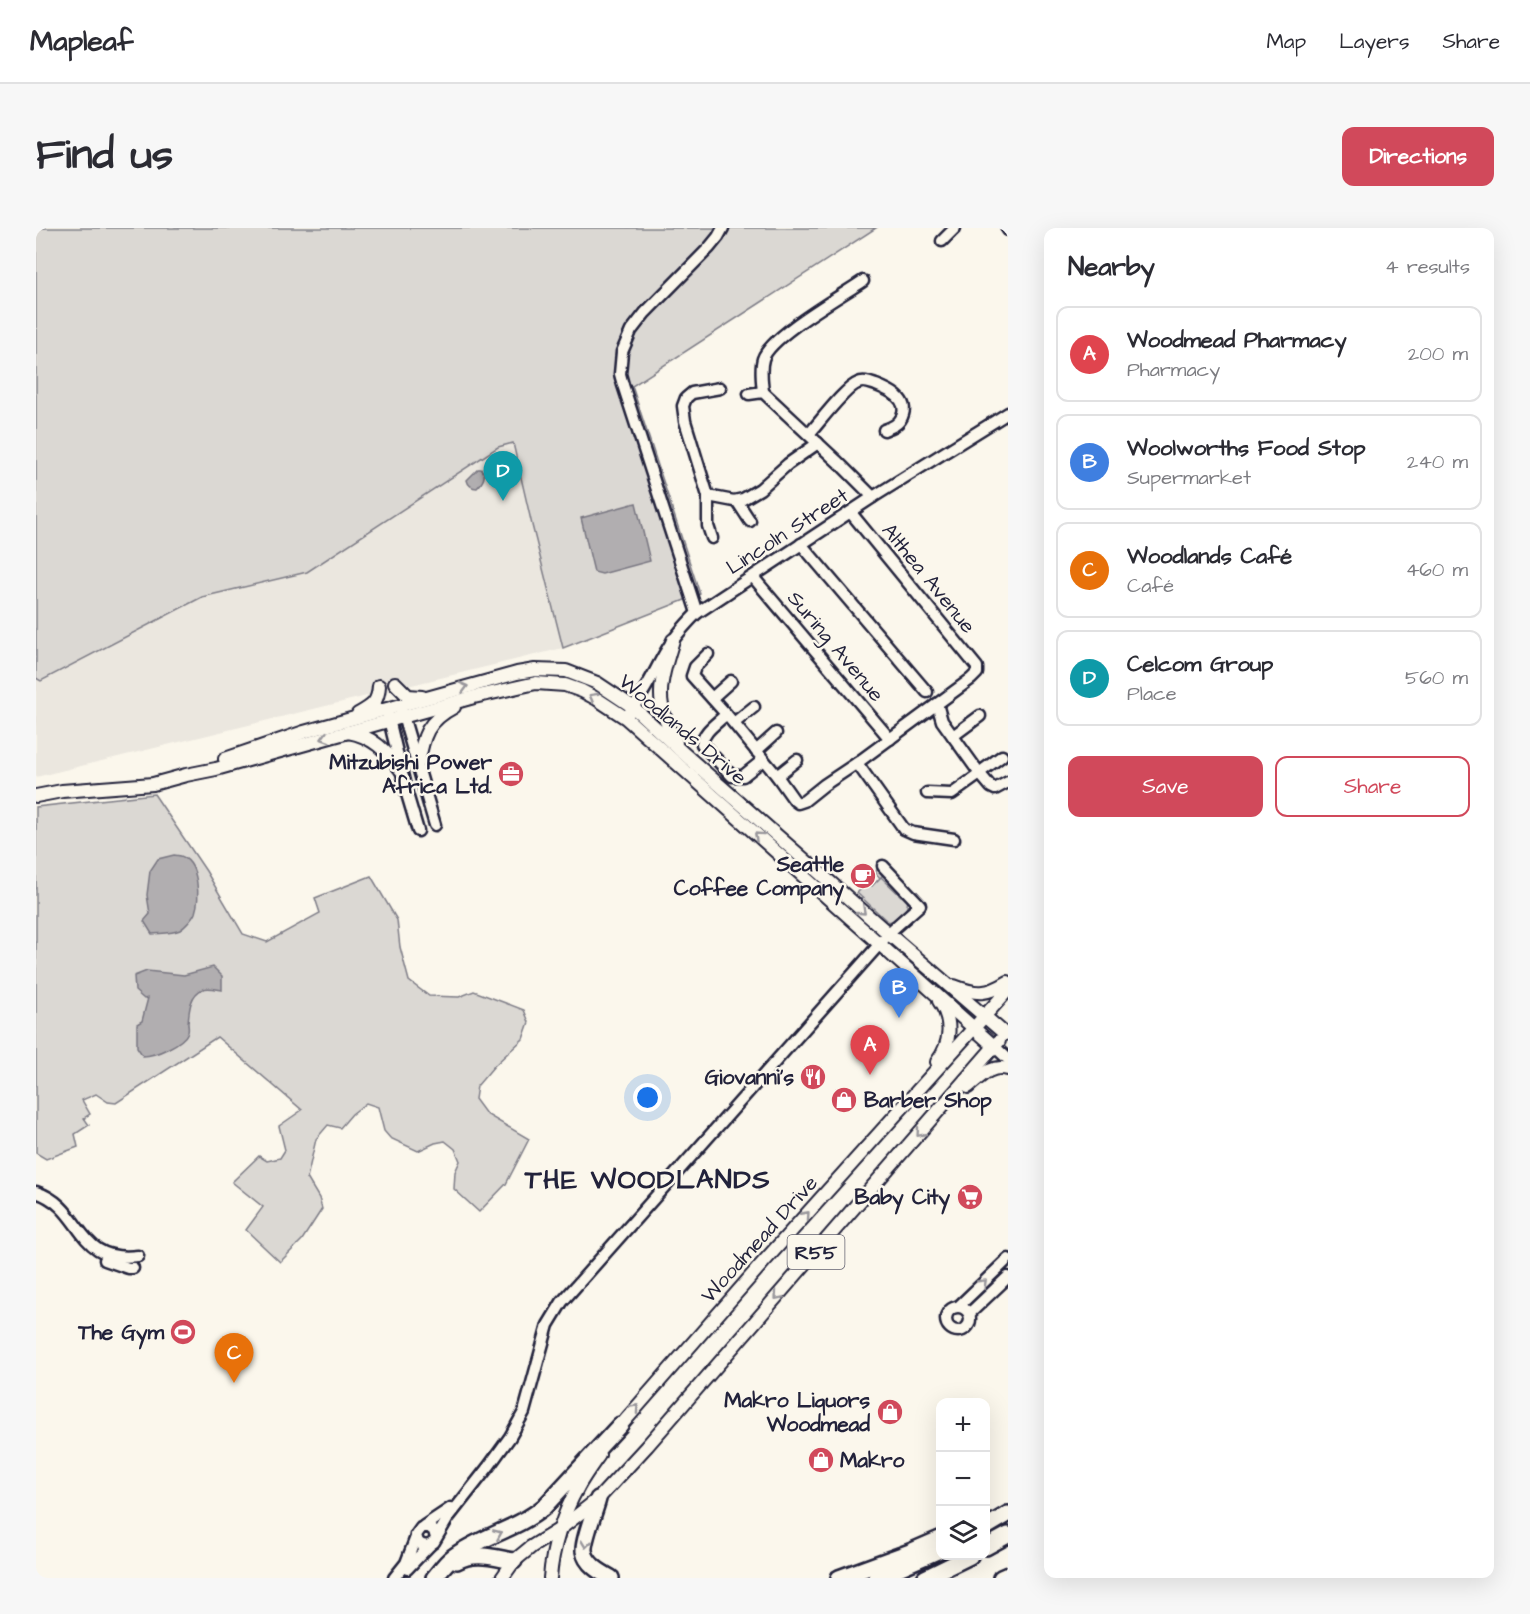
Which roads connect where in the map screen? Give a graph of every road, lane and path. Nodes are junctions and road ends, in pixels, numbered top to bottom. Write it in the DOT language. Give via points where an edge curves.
graph roads {
  1 [pos="723,228"];
  2 [pos="955,228"];
  3 [pos="942,242"];
  4 [pos="863,281"];
  5 [pos="720,388"];
  6 [pos="764,392"];
  7 [pos="749,394"];
  8 [pos="1008,414"];
  9 [pos="884,430"];
  10 [pos="808,434"];
  11 [pos="818,443"];
  12 [pos="708,496"];
  13 [pos="873,497"];
  14 [pos="737,501"];
  15 [pos="850,513"];
  16 [pos="750,521"];
  17 [pos="712,538"];
  18 [pos="801,544"];
  19 [pos="753,577"];
  20 [pos="697,613"];
  21 [pos="673,640"];
  22 [pos="708,654"];
  23 [pos="731,681"];
  24 [pos="395,683"];
  25 [pos="379,686"];
  26 [pos="927,692"];
  27 [pos="430,697"];
  28 [pos="474,697"];
  29 [pos="712,698"];
  30 [pos="937,704"];
  31 [pos="633,707"];
  32 [pos="754,707"];
  33 [pos="402,711"];
  34 [pos="388,715"];
  35 [pos="980,716"];
  36 [pos="626,718"];
  37 [pos="730,719"];
  38 [pos="348,726"];
  39 [pos="776,733"];
  40 [pos="953,736"];
  41 [pos="890,739"];
  42 [pos="682,752"];
  43 [pos="760,755"];
  44 [pos="1002,756"];
  45 [pos="797,760"];
  46 [pos="418,764"];
  47 [pos="857,764"];
  48 [pos="401,770"];
  49 [pos="980,774"];
  50 [pos="777,776"];
  51 [pos="1008,782"];
  52 [pos="927,793"];
  53 [pos="36,796"];
  54 [pos="435,825"];
  55 [pos="418,831"];
  56 [pos="954,839"];
  57 [pos="883,866"];
  58 [pos="884,939"];
  59 [pos="943,980"];
  60 [pos="1008,982"];
  61 [pos="929,988"];
  62 [pos="1008,990"];
  63 [pos="985,1016"];
  64 [pos="975,1029"];
  65 [pos="1007,1034"];
  66 [pos="994,1047"];
  67 [pos="1008,1059"];
  68 [pos="1008,1069"];
  69 [pos="905,1104"];
  70 [pos="935,1116"];
  71 [pos="36,1192"];
  72 [pos="36,1198"];
  73 [pos="138,1256"];
  74 [pos="1008,1259"];
  75 [pos="134,1269"];
  76 [pos="1008,1277"];
  77 [pos="959,1306"];
  78 [pos="970,1313"];
  79 [pos="620,1425"];
  80 [pos="598,1499"];
  81 [pos="462,1501"];
  82 [pos="1008,1505"];
  83 [pos="1008,1514"];
  84 [pos="990,1515"];
  85 [pos="990,1525"];
  86 [pos="424,1526"];
  87 [pos="560,1529"];
  88 [pos="1008,1535"];
  89 [pos="416,1537"];
  90 [pos="936,1541"];
  91 [pos="433,1542"];
  92 [pos="990,1545"];
  93 [pos="936,1552"];
  94 [pos="962,1560"];
  95 [pos="514,1561"];
  96 [pos="1008,1575"];
  97 [pos="394,1578"];
  98 [pos="399,1578"];
  99 [pos="435,1578"];
  100 [pos="502,1578"];
  101 [pos="550,1578"];
  102 [pos="611,1578"];
  103 [pos="839,1578"];
  104 [pos="876,1578"];
  105 [pos="925,1578"];
  106 [pos="1001,1578"];
  1 -- 20 [label="street" via="636,325 624,345 620,374"];
  2 -- 3 [label="street"];
  4 -- 6 [label="street" via="775,342 762,361"];
  5 -- 12 [label="street" via="692,393 683,406"];
  6 -- 7 [label="street"];
  6 -- 10 [label="street"];
  8 -- 13 [label="street, Lincoln Street"];
  9 -- 10 [label="street" via="900,420 902,400 885,388 860,382 849,388"];
  10 -- 11 [label="street"];
  11 -- 13 [label="street"];
  11 -- 14 [label="street" via="760,489"];
  12 -- 14 [label="street"];
  12 -- 17 [label="street"];
  13 -- 15 [label="street, Lincoln Street"];
  14 -- 16 [label="street"];
  15 -- 18 [label="street, Lincoln Street"];
  15 -- 30 [label="street, Althea Avenue" via="977,667 972,679"];
  18 -- 19 [label="street, Lincoln Street"];
  18 -- 26 [label="street"];
  19 -- 20 [label="street, Lincoln Street"];
  19 -- 41 [label="street, Suring Avenue"];
  20 -- 21 [label="street, Lincoln Street"];
  21 -- 31 [label="street, Lincoln Street"];
  21 -- 42 [label="main road" via="662,678 661,700 665,720"];
  22 -- 29 [label="street" via="692,674"];
  23 -- 29 [label="street"];
  24 -- 27 [label="main road" via="408,696"];
  25 -- 38 [label="main road" via="375,702"];
  27 -- 31 [label="main road, Woodlands Drive, one-way" via="517,673 551,670 566,671 597,683"];
  27 -- 33 [label="main road, Woodlands Drive"];
  28 -- 33 [label="main road, Woodlands Drive"];
  36 -- 28 [label="main road, Woodlands Drive, one-way" via="565,685 536,683"];
  28 -- 46 [label="main road" via="432,722 423,739"];
  29 -- 37 [label="street"];
  30 -- 40 [label="street" via="942,721"];
  30 -- 41 [label="street"];
  31 -- 36 [label="street, Lincoln Street"];
  31 -- 42 [label="main road, Woodlands Drive"];
  32 -- 37 [label="street"];
  33 -- 34 [label="main road, Woodlands Drive"];
  33 -- 46 [label="street"];
  34 -- 38 [label="main road, Woodlands Drive"];
  34 -- 48 [label="street"];
  35 -- 40 [label="street"];
  58 -- 36 [label="main road, Woodlands Drive, one-way"];
  37 -- 43 [label="street"];
  37 -- 43 [label="street" via="707,733 702,744 732,776 743,776"];
  38 -- 48 [label="main road" via="378,743"];
  38 -- 53 [label="main road, Woodlands Drive" via="216,770 153,784"];
  39 -- 43 [label="street"];
  40 -- 49 [label="street"];
  41 -- 47 [label="street"];
  42 -- 58 [label="main road, Woodlands Drive, one-way"];
  43 -- 50 [label="street"];
  44 -- 49 [label="street"];
  45 -- 50 [label="street"];
  46 -- 54 [label="street"];
  47 -- 50 [label="street" via="798,803"];
  47 -- 56 [label="street" via="904,829"];
  48 -- 55 [label="street"];
  49 -- 51 [label="street" via="996,789"];
  49 -- 52 [label="street" via="952,794"];
  57 -- 58 [label="street" via="920,905"];
  58 -- 59 [label="main road, Woodlands Drive"];
  58 -- 61 [label="main road, Woodlands Drive"];
  58 -- 81 [label="street" via="562,1302 545,1333 524,1412 503,1448"];
  59 -- 60 [label="main road" via="979,993"];
  59 -- 63 [label="main road, Woodlands Drive"];
  61 -- 64 [label="main road, Woodlands Drive"];
  61 -- 69 [label="main road" via="943,1007 948,1040 940,1058"];
  62 -- 63 [label="main road, Woodmead Drive / R55"];
  63 -- 64 [label="main road, Woodmead Drive / R55"];
  63 -- 65 [label="main road, Woodlands Drive"];
  64 -- 66 [label="main road, Woodlands Drive"];
  64 -- 69 [label="main road, Woodmead Drive / R55"];
  65 -- 66 [label="main road, R55"];
  66 -- 67 [label="street"];
  66 -- 70 [label="main road, R55"];
  68 -- 70 [label="main road" via="989,1070"];
  79 -- 69 [label="main road, Woodmead Drive / R55, one-way"];
  70 -- 80 [label="main road, R55, one-way"];
  71 -- 73 [label="street" via="55,1201 96,1249 116,1257"];
  72 -- 75 [label="street" via="60,1213 97,1256"];
  77 -- 74 [label="street, one-way"];
  76 -- 78 [label="street"];
  77 -- 78 [label="street"];
  77 -- 78 [label="street" via="947,1314 952,1329 968,1327"];
  79 -- 87 [label="main road, Woodmead Drive / R55" via="578,1487"];
  99 -- 79 [label="highway, one-way" via="452,1558 470,1546 536,1514"];
  80 -- 87 [label="main road, R55"];
  80 -- 102 [label="highway, one-way" via="584,1552 593,1567"];
  81 -- 86 [label="street"];
  81 -- 91 [label="street"];
  82 -- 84 [label="highway"];
  83 -- 85 [label="highway"];
  86 -- 89 [label="street"];
  86 -- 91 [label="street" via="433,1529"];
  87 -- 95 [label="main road, R55"];
  87 -- 101 [label="main road, Woodmead Drive / R55"];
  88 -- 92 [label="highway"];
  89 -- 91 [label="street" via="422,1545"];
  89 -- 97 [label="street" via="406,1563"];
  90 -- 103 [label="highway"];
  91 -- 98 [label="street"];
  93 -- 104 [label="highway"];
  94 -- 105 [label="highway"];
  95 -- 99 [label="highway" via="468,1556"];
  95 -- 100 [label="main road, R55"];
  96 -- 106 [label="highway"];
}
